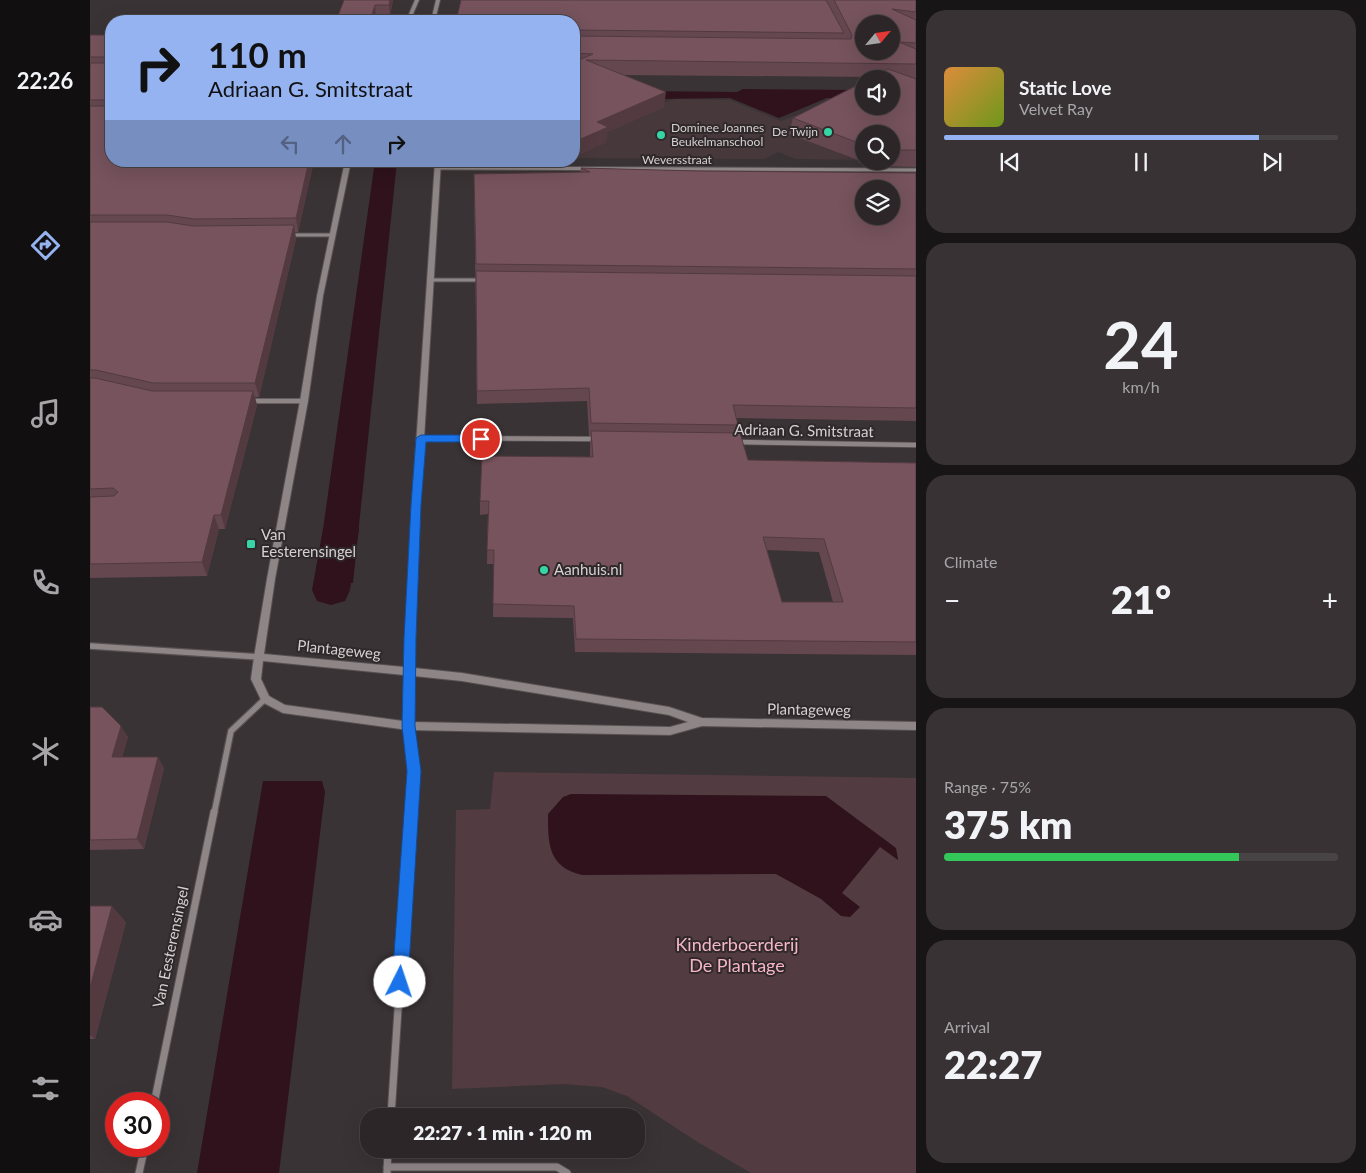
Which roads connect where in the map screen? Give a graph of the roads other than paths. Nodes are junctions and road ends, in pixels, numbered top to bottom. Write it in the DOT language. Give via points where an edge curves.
graph roads {
  1 [pos="417,0"];
  2 [pos="438,0"];
  3 [pos="411,15"];
  4 [pos="434,15"];
  5 [pos="580,166"];
  6 [pos="347,167"];
  7 [pos="438,167"];
  8 [pos="916,170"];
  9 [pos="284,235"];
  10 [pos="331,235"];
  11 [pos="429,280"];
  12 [pos="487,280"];
  13 [pos="246,401"];
  14 [pos="304,401"];
  15 [pos="421,438"];
  16 [pos="599,439"];
  17 [pos="728,442"];
  18 [pos="916,445"];
  19 [pos="90,646"];
  20 [pos="259,657"];
  21 [pos="409,672"];
  22 [pos="265,699"];
  23 [pos="702,722"];
  24 [pos="408,726"];
  25 [pos="916,726"];
  26 [pos="157,1092"];
  27 [pos="392,1108"];
  28 [pos="143,1157"];
  29 [pos="387,1170"];
  30 [pos="139,1173"];
  31 [pos="567,1173"];
  1 -- 3 [label="street"];
  2 -- 4 [label="street"];
  5 -- 8 [label="street, Weversstraat"];
  6 -- 10 [label="street"];
  7 -- 11 [label="street"];
  9 -- 10 [label="street"];
  10 -- 14 [label="street"];
  11 -- 12 [label="street"];
  11 -- 15 [label="street"];
  13 -- 14 [label="street"];
  14 -- 20 [label="street"];
  15 -- 16 [label="street"];
  15 -- 21 [label="street"];
  17 -- 18 [label="street, Adriaan G. Smitstraat"];
  19 -- 20 [label="street, Plantageweg"];
  20 -- 21 [label="street, Plantageweg"];
  20 -- 22 [label="street" via="256,679"];
  21 -- 23 [label="street, Plantageweg" via="462,677 669,711"];
  21 -- 24 [label="street"];
  22 -- 24 [label="street, Plantageweg" via="283,709"];
  22 -- 26 [label="street, Van Eesterensingel" via="232,731"];
  23 -- 24 [label="street, Plantageweg" via="670,730"];
  23 -- 25 [label="street, Plantageweg"];
  24 -- 27 [label="street" via="414,771"];
  28 -- 30 [label="street"];
  29 -- 31 [label="street" via="557,1167"];
}
